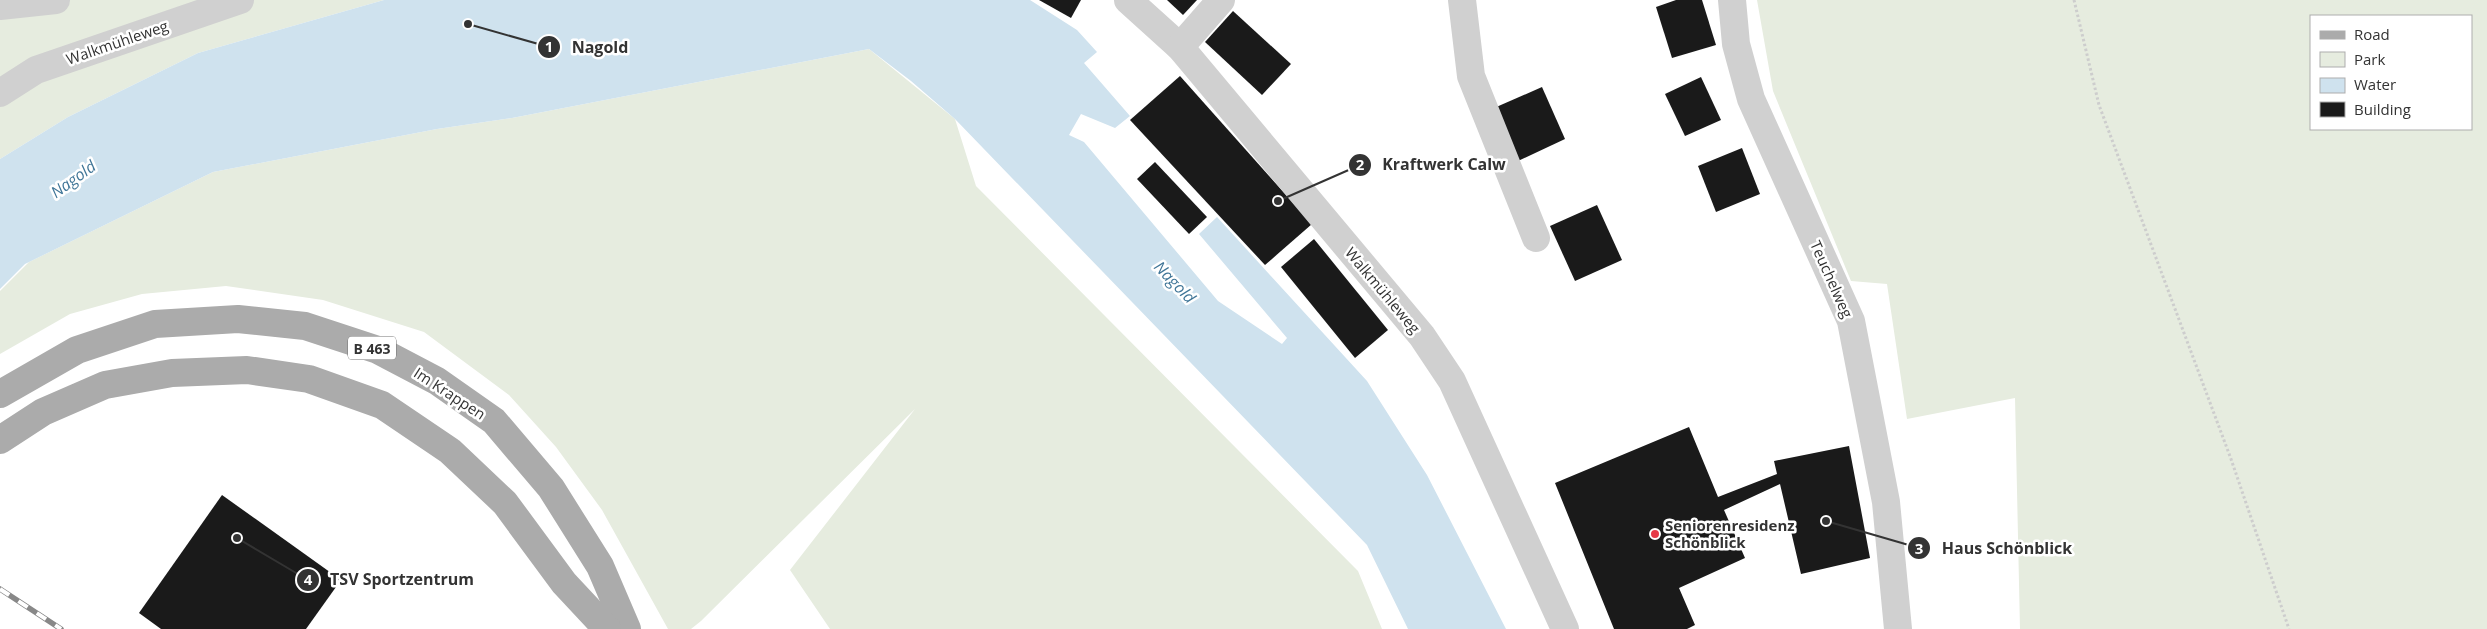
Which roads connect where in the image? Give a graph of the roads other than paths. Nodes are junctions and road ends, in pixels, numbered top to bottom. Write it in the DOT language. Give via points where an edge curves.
graph roads {
  1 [pos="56,0"];
  2 [pos="240,0"];
  3 [pos="1128,0"];
  4 [pos="1221,0"];
  5 [pos="1462,0"];
  6 [pos="1732,0"];
  7 [pos="0,6"];
  8 [pos="1180,47"];
  9 [pos="0,93"];
  10 [pos="1536,238"];
  11 [pos="0,394"];
  12 [pos="0,440"];
  13 [pos="607,629"];
  14 [pos="627,629"];
  15 [pos="1565,629"];
  16 [pos="1898,629"];
  1 -- 7 [label="street"];
  2 -- 9 [label="street, Walkmühleweg" via="36,70"];
  3 -- 8 [label="street, Walkmühleweg"];
  4 -- 8 [label="street"];
  5 -- 10 [label="street" via="1471,76"];
  6 -- 16 [label="street, Teuchelweg" via="1736,44 1751,99 1851,321 1886,502"];
  8 -- 15 [label="street, Walkmühleweg" via="1422,336 1452,381"];
  11 -- 14 [label="main road, Im Krappen / B 463" via="77,350 155,324 238,319 306,326 378,350 437,381 494,421 551,488 600,566"];
  12 -- 13 [label="main road" via="43,412 105,385 172,373 247,370 308,379 382,405 450,451 505,503 564,584"];
}
